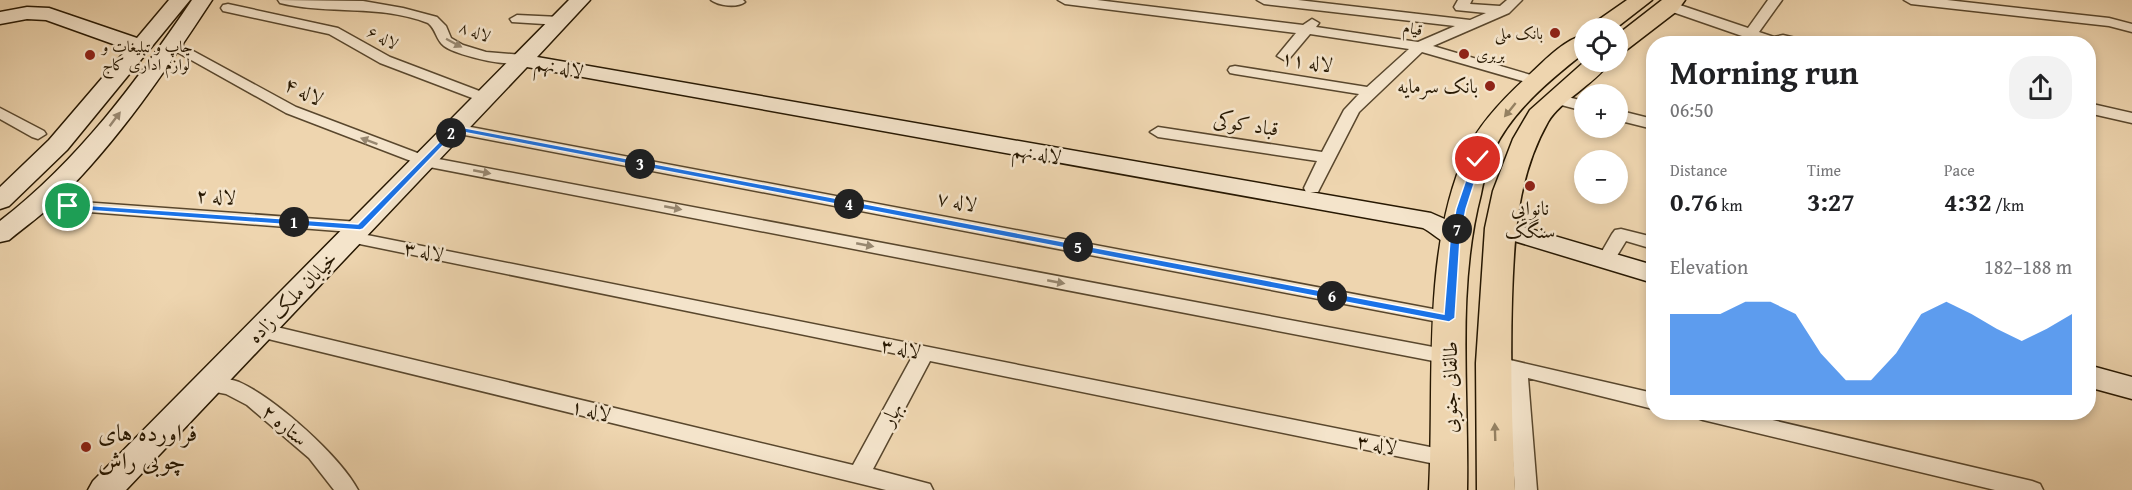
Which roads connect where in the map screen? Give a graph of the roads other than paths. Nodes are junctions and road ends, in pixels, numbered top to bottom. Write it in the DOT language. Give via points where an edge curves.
graph roads {
  1 [pos="180,0"];
  2 [pos="202,0"];
  3 [pos="285,0"];
  4 [pos="580,0"];
  5 [pos="718,0"];
  6 [pos="1065,0"];
  7 [pos="1264,0"];
  8 [pos="1465,0"];
  9 [pos="1641,0"];
  10 [pos="1775,0"];
  11 [pos="1911,0"];
  12 [pos="1088,1"];
  13 [pos="738,2"];
  14 [pos="1672,3"];
  15 [pos="1326,4"];
  16 [pos="1509,5"];
  17 [pos="228,8"];
  18 [pos="0,18"];
  19 [pos="1616,18"];
  20 [pos="517,19"];
  21 [pos="560,21"];
  22 [pos="1471,25"];
  23 [pos="2132,28"];
  24 [pos="1306,29"];
  25 [pos="1742,36"];
  26 [pos="1750,36"];
  27 [pos="1628,37"];
  28 [pos="173,44"];
  29 [pos="142,47"];
  30 [pos="1420,47"];
  31 [pos="1284,56"];
  32 [pos="523,59"];
  33 [pos="1574,64"];
  34 [pos="1235,70"];
  35 [pos="1587,72"];
  36 [pos="1372,92"];
  37 [pos="1559,96"];
  38 [pos="485,98"];
  39 [pos="2096,110"];
  40 [pos="0,113"];
  41 [pos="1628,118"];
  42 [pos="2132,118"];
  43 [pos="1646,122"];
  44 [pos="455,129"];
  45 [pos="1158,132"];
  46 [pos="968,135"];
  47 [pos="48,139"];
  48 [pos="97,143"];
  49 [pos="1327,158"];
  50 [pos="424,161"];
  51 [pos="67,175"];
  52 [pos="25,176"];
  53 [pos="1312,188"];
  54 [pos="0,201"];
  55 [pos="68,206"];
  56 [pos="1396,208"];
  57 [pos="1461,209"];
  58 [pos="1500,228"];
  59 [pos="355,232"];
  60 [pos="0,234"];
  61 [pos="1455,240"];
  62 [pos="1646,241"];
  63 [pos="1606,260"];
  64 [pos="1646,272"];
  65 [pos="1449,318"];
  66 [pos="260,330"];
  67 [pos="925,352"];
  68 [pos="1449,372"];
  69 [pos="1501,374"];
  70 [pos="2096,378"];
  71 [pos="207,384"];
  72 [pos="2132,388"];
  73 [pos="1646,400"];
  74 [pos="1737,420"];
  75 [pos="1450,459"];
  76 [pos="858,476"];
  77 [pos="105,490"];
  78 [pos="347,490"];
  79 [pos="922,490"];
  80 [pos="1448,490"];
  81 [pos="1496,490"];
  82 [pos="1526,490"];
  83 [pos="2032,490"];
  1 -- 29 [label="street"];
  2 -- 28 [label="street"];
  3 -- 32 [label="street, لاله ۸, one-way" via="311,5 364,5 429,18 440,25 450,44 482,55"];
  4 -- 21 [label="street, خیابان ملک زاده"];
  5 -- 13 [label="street"];
  6 -- 12 [label="street, قیام"];
  7 -- 15 [label="street"];
  8 -- 16 [label="street" via="1461,7"];
  9 -- 19 [label="main road"];
  10 -- 26 [label="street"];
  11 -- 23 [label="street" via="2109,22"];
  12 -- 24 [label="street, قیام"];
  14 -- 25 [label="street"];
  14 -- 27 [label="main road"];
  15 -- 22 [label="street"];
  15 -- 24 [label="street"];
  16 -- 22 [label="street"];
  17 -- 38 [label="street, لاله ۶" via="333,31 385,60"];
  18 -- 29 [label="street" via="49,14"];
  20 -- 21 [label="street"];
  21 -- 32 [label="street, خیابان ملک زاده"];
  22 -- 30 [label="street"];
  24 -- 30 [label="street, قیام"];
  24 -- 31 [label="street"];
  48 -- 28 [label="street, one-way"];
  50 -- 28 [label="street, لاله ۴, one-way" via="291,110"];
  29 -- 47 [label="street"];
  30 -- 36 [label="street"];
  30 -- 37 [label="street, قیام"];
  32 -- 38 [label="street, خیابان ملک زاده"];
  32 -- 46 [label="street, لاله نهم"];
  33 -- 37 [label="main road, طالقانی جنوبی"];
  34 -- 36 [label="street, لاله ۱۱"];
  35 -- 37 [label="main road, طالقانی جنوبی"];
  36 -- 49 [label="street" via="1352,110"];
  37 -- 57 [label="main road, طالقانی جنوبی, one-way" via="1510,108 1480,151"];
  37 -- 58 [label="main road, طالقانی جنوبی" via="1539,115 1526,139 1507,191"];
  38 -- 44 [label="street, خیابان ملک زاده"];
  39 -- 42 [label="street"];
  40 -- 47 [label="street"];
  41 -- 43 [label="street"];
  44 -- 50 [label="street, خیابان ملک زاده"];
  44 -- 65 [label="street, لاله ۷"];
  45 -- 49 [label="street, قباد کوکی"];
  46 -- 53 [label="street, لاله نهم"];
  46 -- 56 [label="street, لاله نهم"];
  47 -- 48 [label="street" via="70,151"];
  47 -- 52 [label="street"];
  48 -- 51 [label="street"];
  49 -- 53 [label="street"];
  50 -- 59 [label="street, خیابان ملک زاده"];
  50 -- 68 [label="street, لاله ۴, one-way"];
  51 -- 52 [label="street" via="68,166 57,164"];
  51 -- 60 [label="street"];
  52 -- 54 [label="street"];
  53 -- 56 [label="street, لاله نهم"];
  55 -- 59 [label="street, لاله ۲"];
  56 -- 57 [label="street, لاله نهم"];
  56 -- 61 [label="street, لاله نهم" via="1431,221"];
  57 -- 61 [label="main road, طالقانی جنوبی"];
  58 -- 63 [label="street"];
  58 -- 69 [label="main road, طالقانی جنوبی"];
  59 -- 66 [label="street, خیابان ملک زاده"];
  59 -- 67 [label="street, لاله ۳"];
  61 -- 65 [label="main road, طالقانی جنوبی"];
  62 -- 63 [label="street" via="1621,234"];
  63 -- 64 [label="street"];
  65 -- 68 [label="main road, طالقانی جنوبی"];
  66 -- 71 [label="street, خیابان ملک زاده"];
  66 -- 76 [label="street, لاله ۱"];
  67 -- 75 [label="street, لاله ۳"];
  67 -- 76 [label="street, بهار"];
  68 -- 69 [label="main road" via="1461,398 1469,401 1484,398"];
  68 -- 75 [label="main road, طالقانی جنوبی"];
  69 -- 73 [label="street"];
  81 -- 69 [label="main road, طالقانی جنوبی, one-way"];
  69 -- 82 [label="street"];
  70 -- 72 [label="street"];
  71 -- 77 [label="street, خیابان ملک زاده"];
  71 -- 78 [label="street, ستاره ۲" via="231,387 254,400 317,452"];
  74 -- 83 [label="street"];
  75 -- 80 [label="main road, طالقانی جنوبی"];
  76 -- 79 [label="street, لاله ۱"];
}
